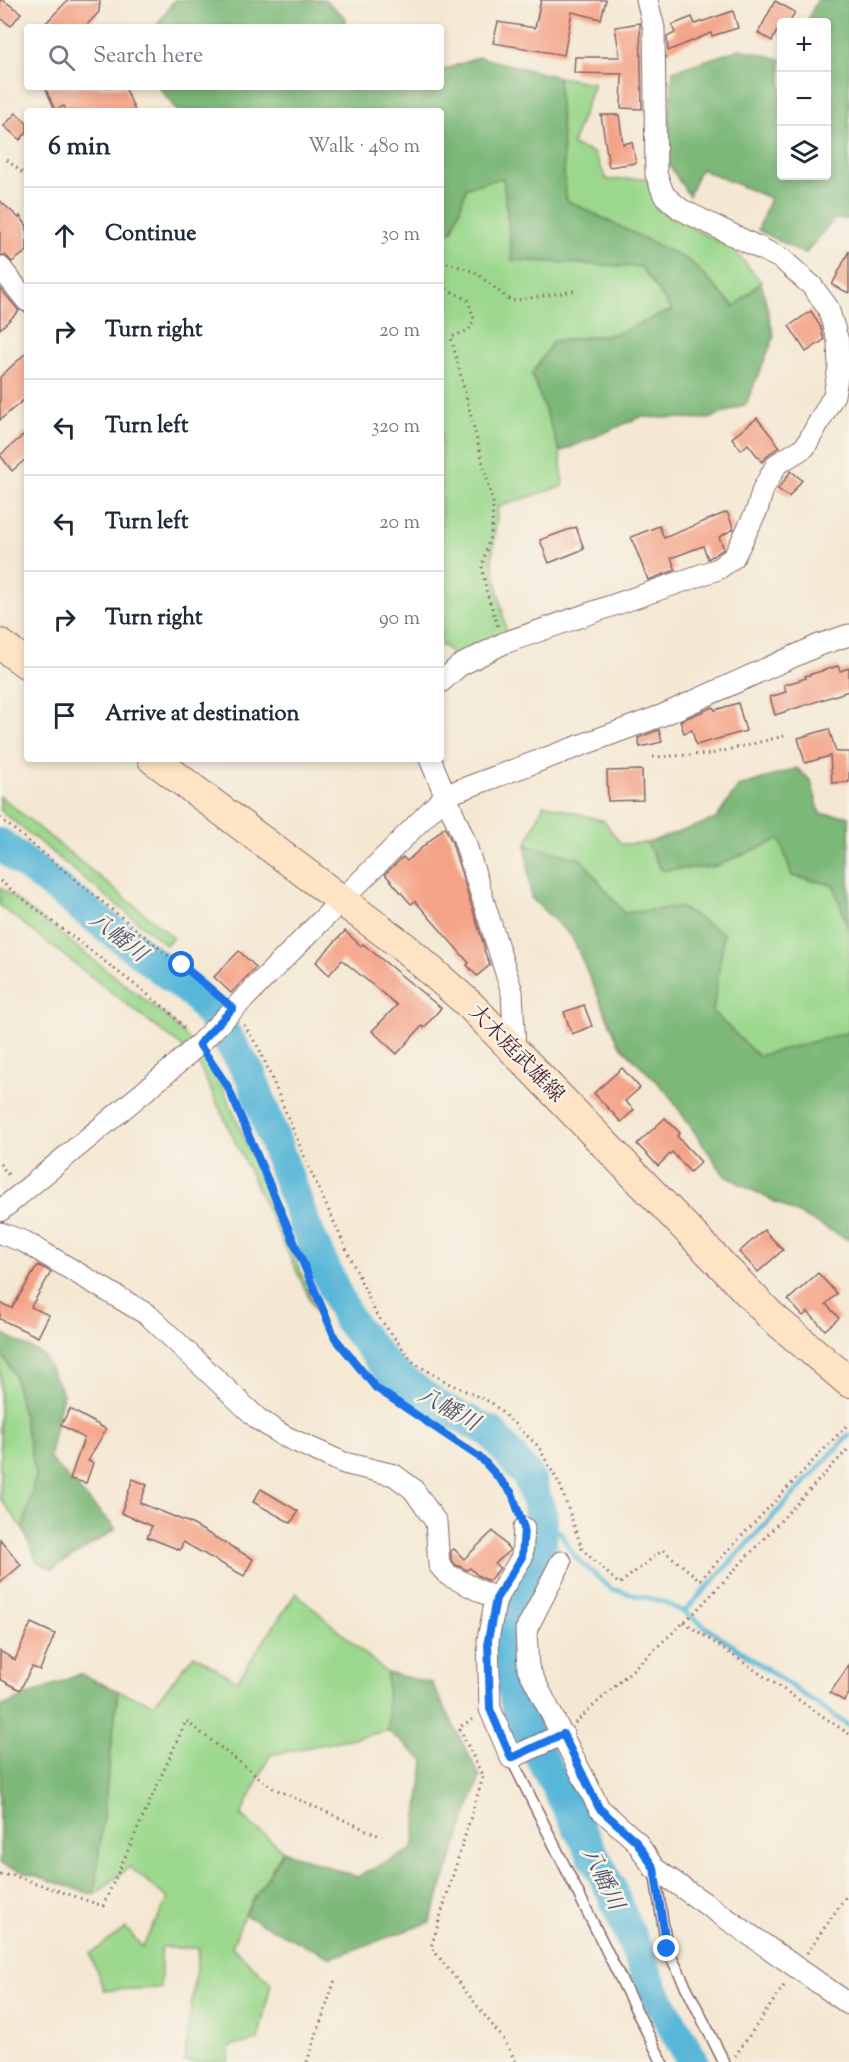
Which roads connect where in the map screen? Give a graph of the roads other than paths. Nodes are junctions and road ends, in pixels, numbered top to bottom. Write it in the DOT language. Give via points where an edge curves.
graph roads {
  1 [pos="647,0"];
  2 [pos="0,267"];
  3 [pos="24,297"];
  4 [pos="842,397"];
  5 [pos="849,635"];
  6 [pos="0,644"];
  7 [pos="24,662"];
  8 [pos="444,679"];
  9 [pos="157,762"];
  10 [pos="431,762"];
  11 [pos="446,795"];
  12 [pos="342,901"];
  13 [pos="515,1050"];
  14 [pos="0,1211"];
  15 [pos="0,1233"];
  16 [pos="849,1382"];
  17 [pos="524,1528"];
  18 [pos="561,1562"];
  19 [pos="496,1599"];
  20 [pos="563,1734"];
  21 [pos="511,1758"];
  22 [pos="654,1868"];
  23 [pos="849,2004"];
  24 [pos="662,2062"];
  25 [pos="724,2062"];
  1 -- 4 [label="street" via="654,28 656,174 664,195 680,209 782,259 812,286 828,308 838,341"];
  2 -- 3 [label="street"];
  4 -- 8 [label="street" via="805,447 777,464 734,557 718,569 504,643 459,666"];
  5 -- 11 [label="street" via="663,715"];
  6 -- 7 [label="main road"];
  9 -- 12 [label="main road, 大木庭武雄線"];
  10 -- 11 [label="street"];
  11 -- 12 [label="street"];
  11 -- 13 [label="street" via="464,839 512,992"];
  12 -- 13 [label="main road, 大木庭武雄線" via="404,947"];
  12 -- 14 [label="street" via="199,1044"];
  13 -- 16 [label="main road, 大木庭武雄線" via="771,1316"];
  15 -- 19 [label="street" via="25,1242 148,1315 258,1419 284,1436 344,1463 394,1475 407,1484 436,1522 439,1565 448,1575"];
  17 -- 19 [label="street" via="522,1557"];
  18 -- 20 [label="street" via="526,1629 528,1668"];
  19 -- 21 [label="street" via="488,1640 490,1709"];
  20 -- 21 [label="street"];
  20 -- 22 [label="street" via="599,1808 636,1841"];
  21 -- 24 [label="lane"];
  22 -- 23 [label="street"];
  22 -- 25 [label="lane" via="667,1949"];
}
